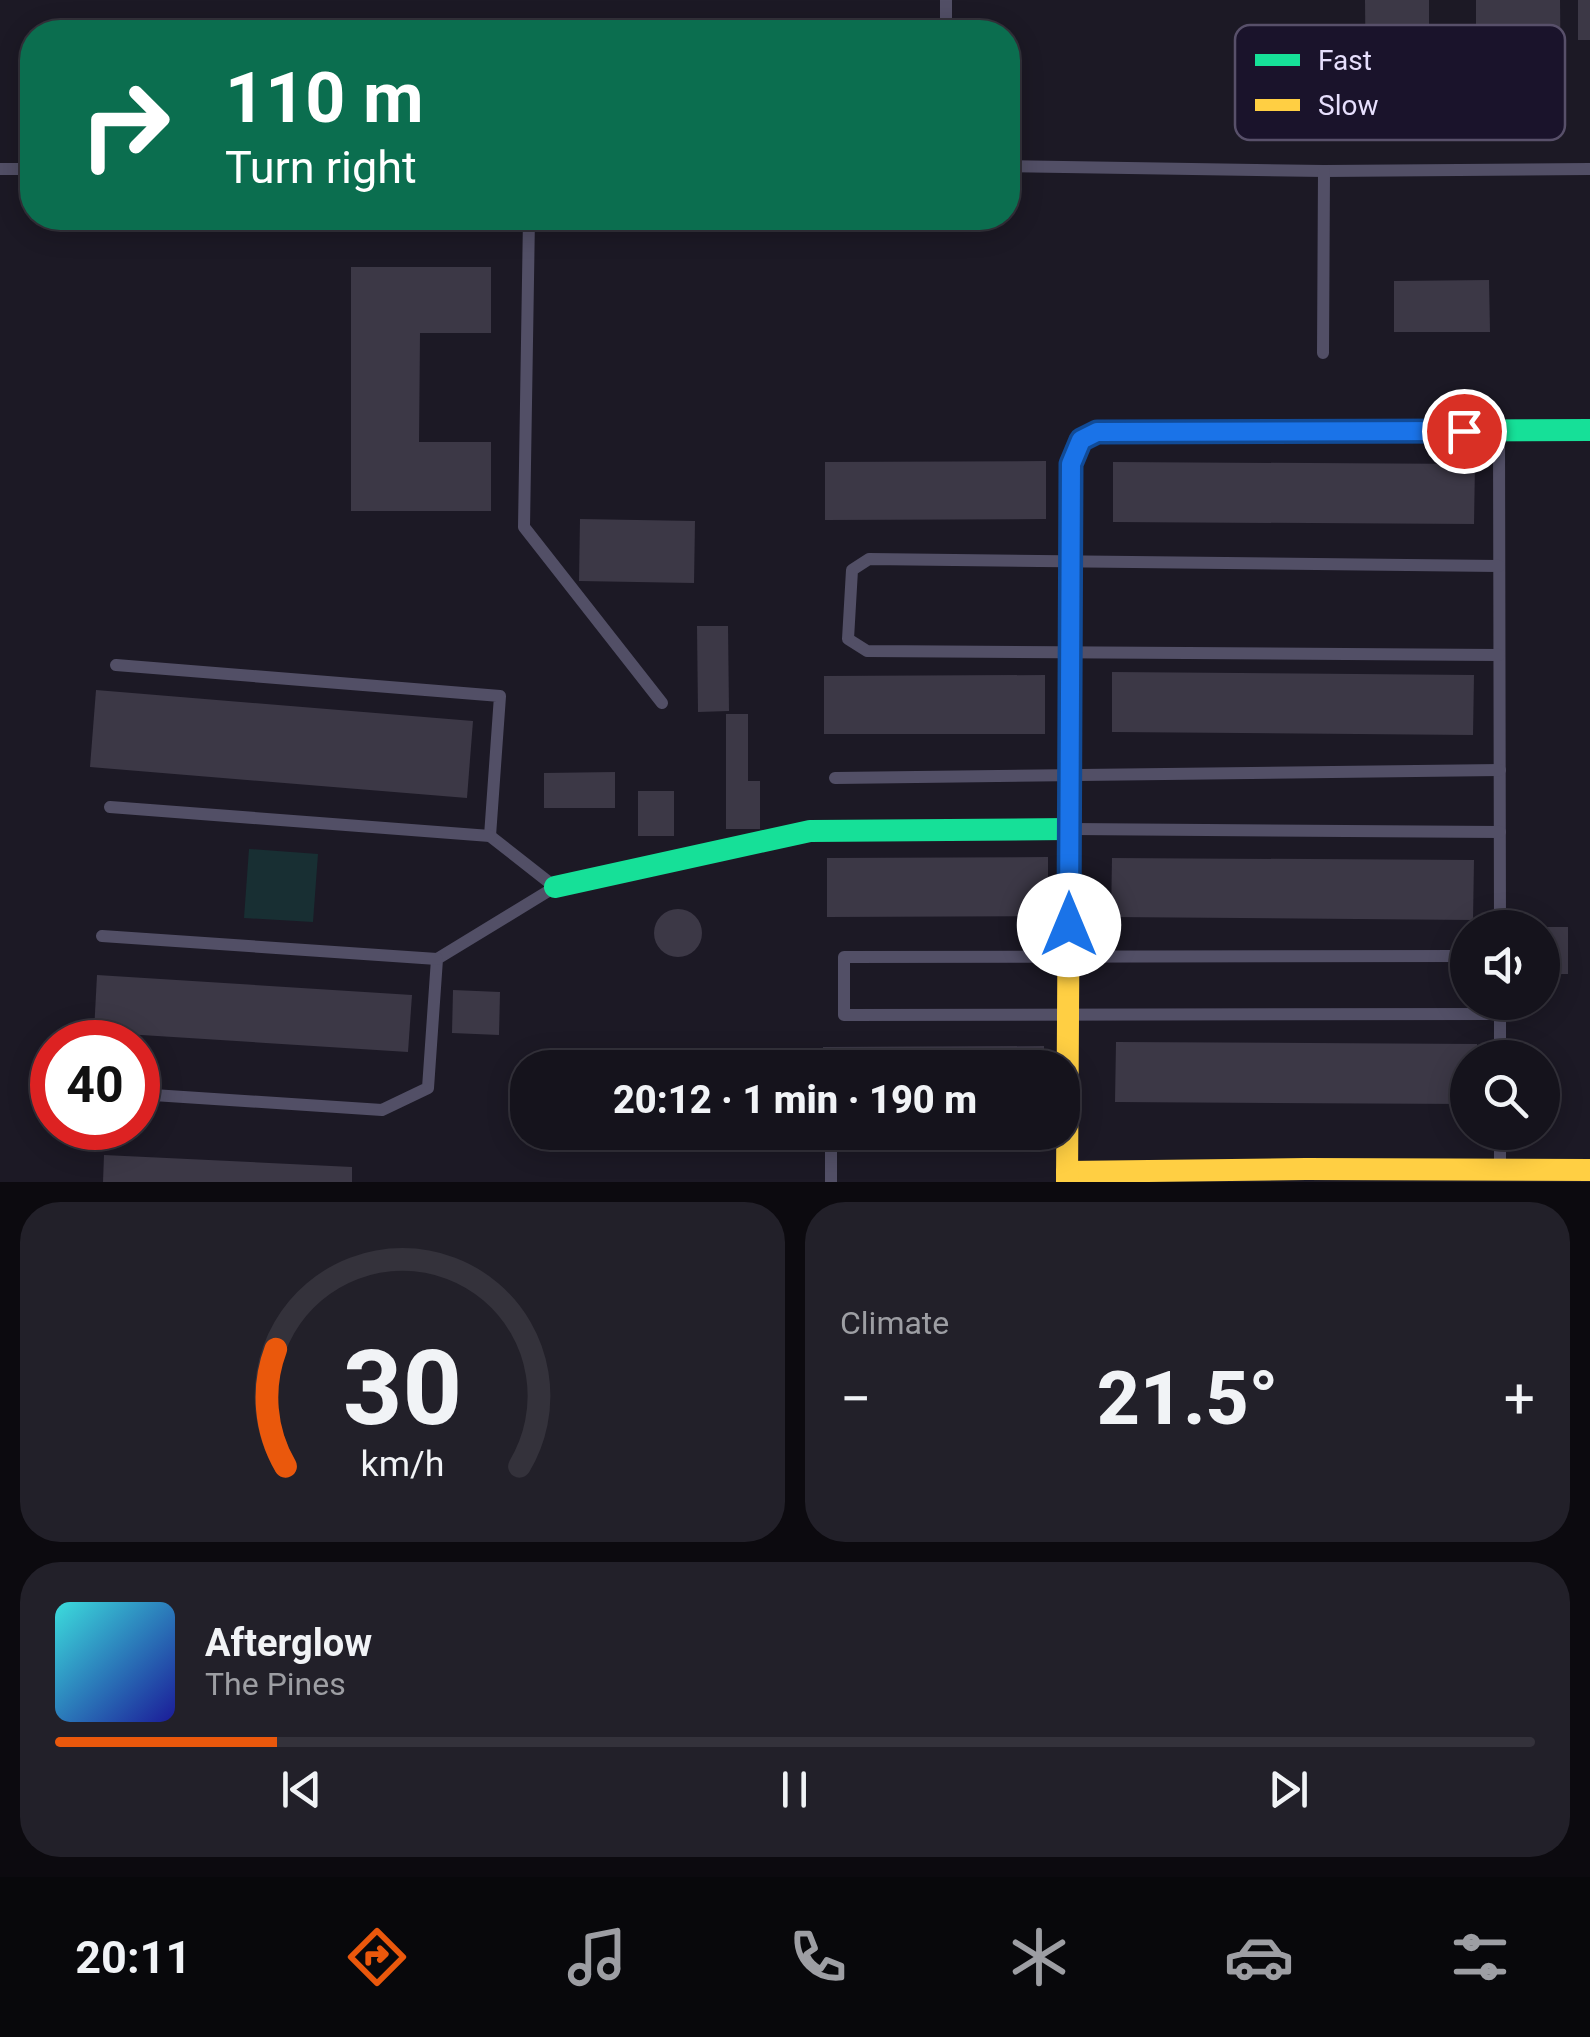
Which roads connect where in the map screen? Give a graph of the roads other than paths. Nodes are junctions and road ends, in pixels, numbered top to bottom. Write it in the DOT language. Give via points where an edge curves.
graph roads {
  1 [pos="1020,166"];
  2 [pos="1590,169"];
  3 [pos="1324,171"];
  4 [pos="529,230"];
  5 [pos="1324,353"];
  6 [pos="1499,430"];
  7 [pos="1590,430"];
  8 [pos="1070,560"];
  9 [pos="1499,566"];
  10 [pos="1070,654"];
  11 [pos="1499,655"];
  12 [pos="116,665"];
  13 [pos="662,703"];
  14 [pos="1500,770"];
  15 [pos="1070,774"];
  16 [pos="835,778"];
  17 [pos="110,807"];
  18 [pos="1069,829"];
  19 [pos="1500,832"];
  20 [pos="490,836"];
  21 [pos="555,887"];
  22 [pos="1500,910"];
  23 [pos="102,936"];
  24 [pos="1450,956"];
  25 [pos="1069,957"];
  26 [pos="437,959"];
  27 [pos="1450,1009"];
  28 [pos="1069,1014"];
  29 [pos="1069,1050"];
  30 [pos="160,1095"];
  31 [pos="831,1150"];
  32 [pos="1068,1150"];
  33 [pos="1500,1150"];
  34 [pos="1500,1170"];
  35 [pos="1590,1170"];
  36 [pos="1306,1175"];
  37 [pos="1068,1177"];
  38 [pos="831,1182"];
  1 -- 3 [label="lane"];
  2 -- 3 [label="lane"];
  3 -- 5 [label="lane"];
  4 -- 13 [label="lane" via="524,527"];
  6 -- 7 [label="street"];
  6 -- 8 [label="street" via="1097,432 1081,440 1071,464"];
  6 -- 9 [label="lane"];
  8 -- 9 [label="lane"];
  8 -- 10 [label="street"];
  8 -- 10 [label="lane" via="869,559 852,570 848,639 867,651"];
  9 -- 11 [label="lane"];
  10 -- 11 [label="lane"];
  10 -- 15 [label="street"];
  11 -- 14 [label="lane"];
  12 -- 20 [label="lane" via="500,696"];
  14 -- 15 [label="lane"];
  14 -- 19 [label="lane"];
  15 -- 16 [label="lane"];
  15 -- 18 [label="street"];
  17 -- 20 [label="lane"];
  18 -- 19 [label="lane"];
  18 -- 21 [label="street" via="810,831"];
  18 -- 25 [label="street"];
  19 -- 22 [label="lane"];
  20 -- 21 [label="lane"];
  21 -- 26 [label="lane"];
  23 -- 26 [label="lane"];
  24 -- 25 [label="lane"];
  25 -- 28 [label="street"];
  25 -- 28 [label="lane" via="844,957 844,1015"];
  26 -- 30 [label="lane" via="428,1088 382,1110"];
  27 -- 28 [label="lane"];
  28 -- 29 [label="street"];
  31 -- 38 [label="lane"];
  32 -- 37 [label="street"];
  33 -- 34 [label="lane"];
  34 -- 35 [label="street"];
  34 -- 36 [label="street"];
  36 -- 37 [label="street"];
}
